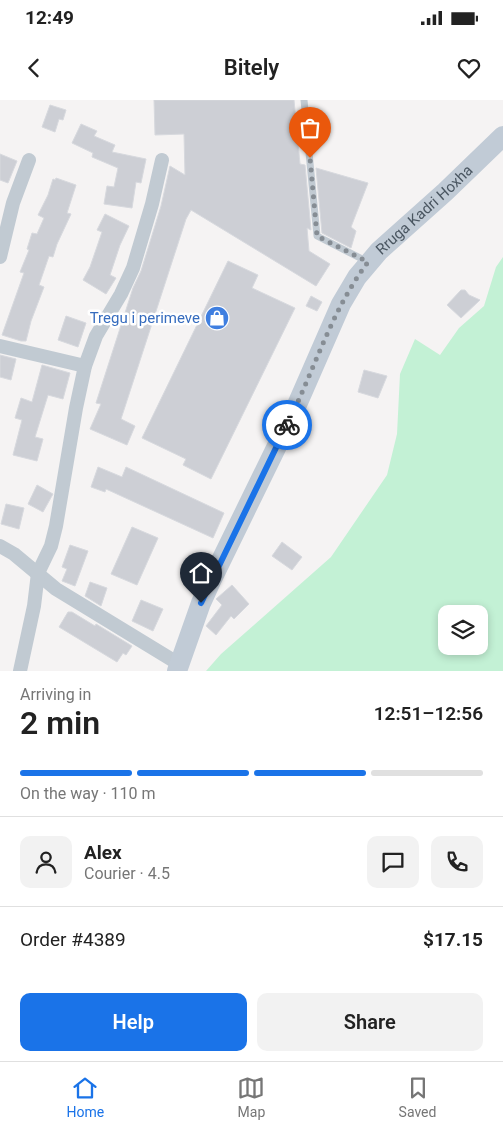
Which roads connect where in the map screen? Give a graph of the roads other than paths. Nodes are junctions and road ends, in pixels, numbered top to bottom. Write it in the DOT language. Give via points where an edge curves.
graph roads {
  1 [pos="304,100"];
  2 [pos="503,136"];
  3 [pos="29,160"];
  4 [pos="162,160"];
  5 [pos="0,257"];
  6 [pos="368,262"];
  7 [pos="0,346"];
  8 [pos="85,366"];
  9 [pos="0,546"];
  10 [pos="38,573"];
  11 [pos="178,668"];
  12 [pos="20,671"];
  1 -- 6 [label="lane" via="317,236"];
  2 -- 6 [label="main road, Rruga Kadri Hoxha"];
  3 -- 5 [label="street" via="13,203"];
  4 -- 8 [label="street" via="133,268 96,336"];
  6 -- 11 [label="main road, Rruga Kadri Hoxha" via="341,304 298,402 208,587"];
  7 -- 8 [label="street"];
  8 -- 10 [label="street" via="56,526"];
  9 -- 10 [label="street"];
  10 -- 11 [label="street" via="56,589"];
  10 -- 12 [label="street"];
}
